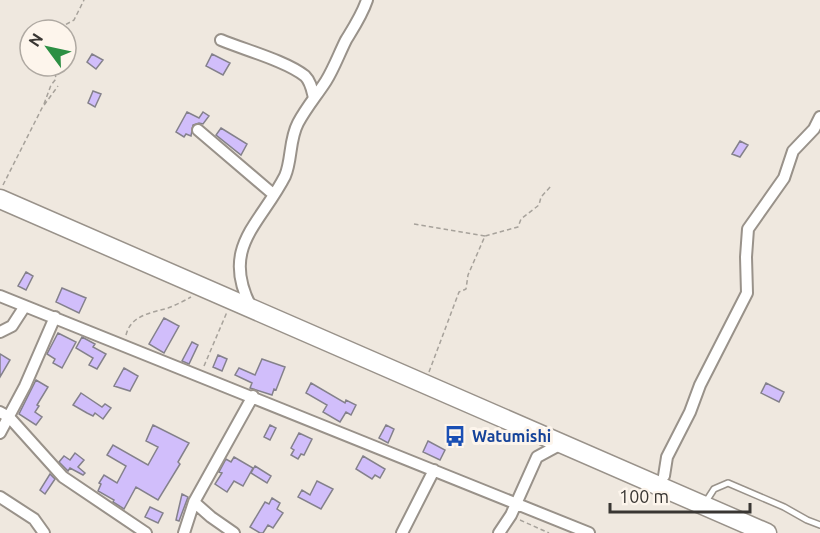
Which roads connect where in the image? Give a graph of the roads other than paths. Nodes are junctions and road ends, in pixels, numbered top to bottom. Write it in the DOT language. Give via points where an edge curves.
graph roads {
  1 [pos="367,0"];
  2 [pos="221,40"];
  3 [pos="314,98"];
  4 [pos="820,117"];
  5 [pos="198,130"];
  6 [pos="273,194"];
  7 [pos="0,199"];
  8 [pos="0,296"];
  9 [pos="25,306"];
  10 [pos="251,308"];
  11 [pos="55,317"];
  12 [pos="0,332"];
  13 [pos="253,396"];
  14 [pos="4,414"];
  15 [pos="0,433"];
  16 [pos="561,444"];
  17 [pos="434,470"];
  18 [pos="664,476"];
  19 [pos="0,497"];
  20 [pos="194,502"];
  21 [pos="516,503"];
  22 [pos="703,506"];
  23 [pos="820,525"];
  24 [pos="44,533"];
  25 [pos="146,533"];
  26 [pos="184,533"];
  27 [pos="234,533"];
  28 [pos="402,533"];
  29 [pos="499,533"];
  30 [pos="589,533"];
  31 [pos="767,533"];
  1 -- 3 [label="street"];
  2 -- 3 [label="street" via="304,76"];
  3 -- 6 [label="street" via="295,130 287,170"];
  4 -- 18 [label="street" via="793,151 784,178 748,229 747,293 667,457"];
  5 -- 6 [label="street"];
  6 -- 10 [label="street" via="240,260 239,277"];
  7 -- 10 [label="highway"];
  8 -- 9 [label="street"];
  9 -- 11 [label="street"];
  9 -- 12 [label="street" via="12,326"];
  10 -- 16 [label="highway"];
  11 -- 13 [label="street"];
  11 -- 14 [label="street" via="25,386"];
  13 -- 17 [label="street"];
  13 -- 20 [label="street"];
  14 -- 15 [label="street"];
  14 -- 25 [label="street" via="63,477"];
  16 -- 21 [label="street" via="537,456"];
  16 -- 22 [label="highway"];
  17 -- 21 [label="street"];
  17 -- 28 [label="street"];
  19 -- 24 [label="street" via="34,519"];
  20 -- 26 [label="street"];
  20 -- 27 [label="street"];
  21 -- 29 [label="street"];
  21 -- 30 [label="street"];
  22 -- 23 [label="lane" via="714,489 728,483"];
  22 -- 31 [label="highway"];
}
